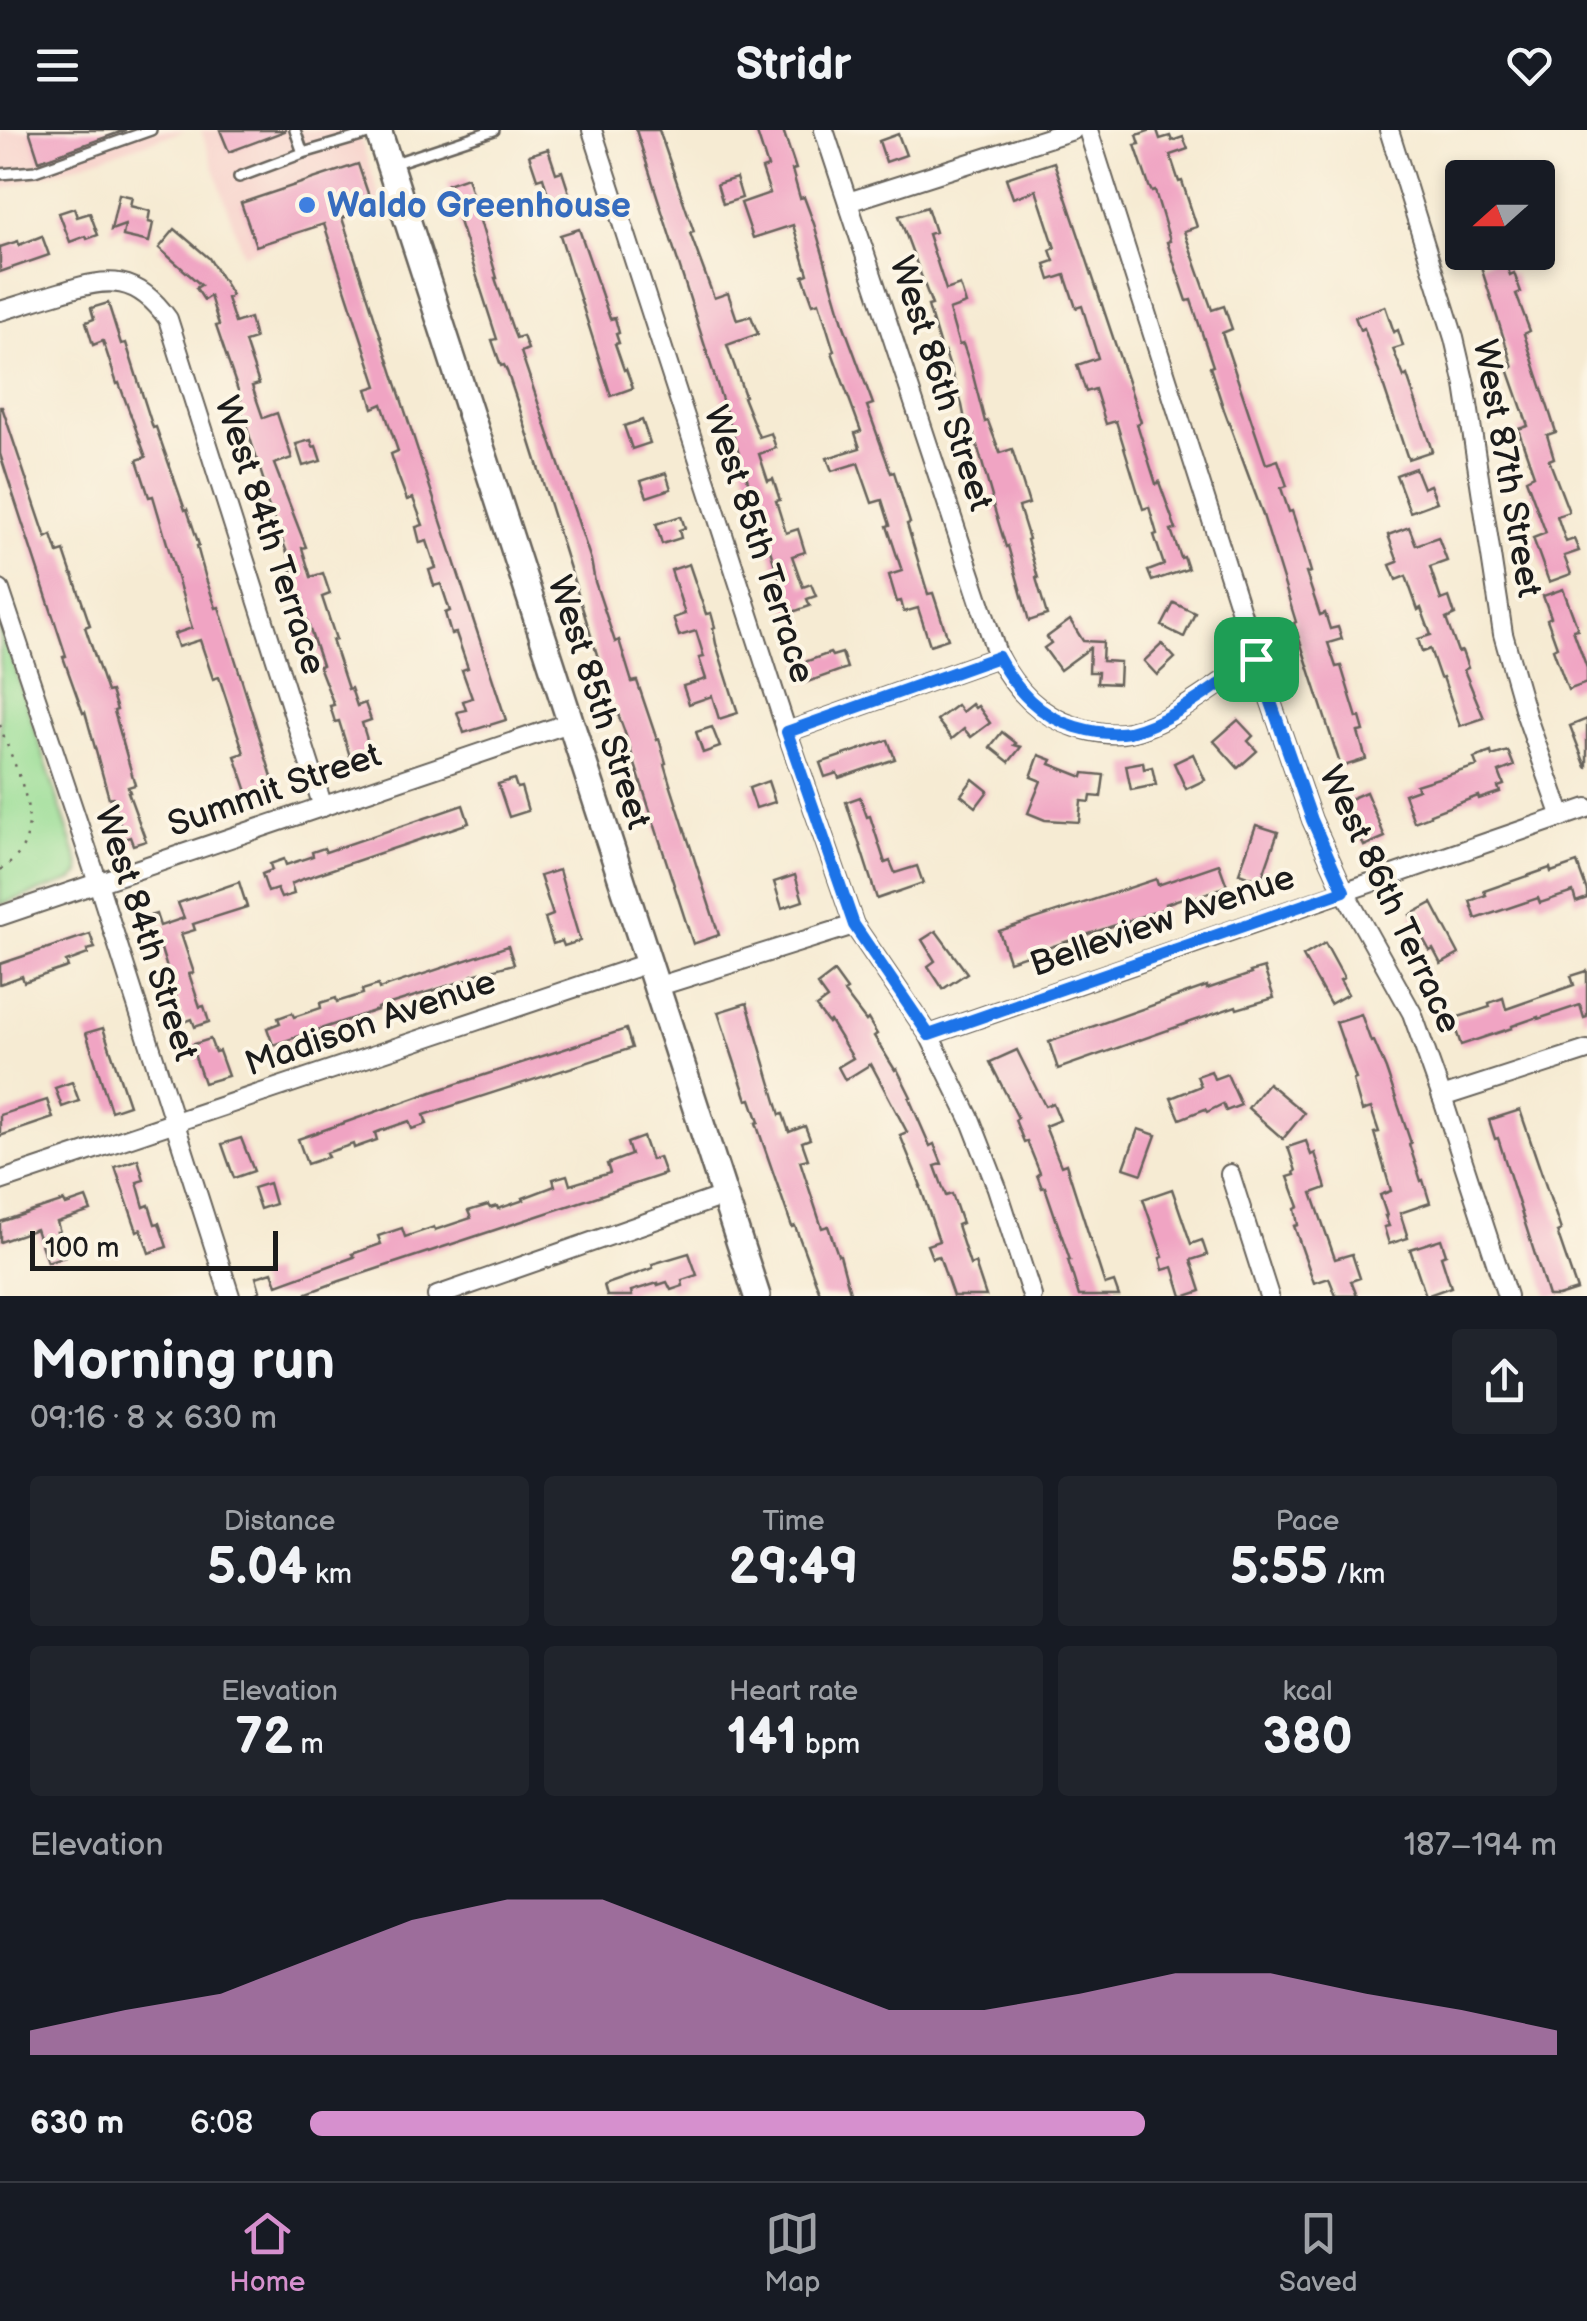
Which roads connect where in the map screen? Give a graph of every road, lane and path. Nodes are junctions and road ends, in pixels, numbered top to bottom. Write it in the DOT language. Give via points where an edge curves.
graph roads {
  1 [pos="151,130"];
  2 [pos="295,130"];
  3 [pos="378,130"];
  4 [pos="494,130"];
  5 [pos="592,130"];
  6 [pos="824,130"];
  7 [pos="1073,130"];
  8 [pos="1088,130"];
  9 [pos="1389,130"];
  10 [pos="302,153"];
  11 [pos="389,165"];
  12 [pos="0,174"];
  13 [pos="239,177"];
  14 [pos="848,202"];
  15 [pos="0,311"];
  16 [pos="0,590"];
  17 [pos="998,657"];
  18 [pos="1256,659"];
  19 [pos="569,723"];
  20 [pos="0,724"];
  21 [pos="787,732"];
  22 [pos="324,807"];
  23 [pos="1587,808"];
  24 [pos="1562,817"];
  25 [pos="0,870"];
  26 [pos="98,883"];
  27 [pos="1344,891"];
  28 [pos="0,916"];
  29 [pos="854,925"];
  30 [pos="652,975"];
  31 [pos="929,1035"];
  32 [pos="1587,1050"];
  33 [pos="1442,1097"];
  34 [pos="174,1122"];
  35 [pos="1230,1174"];
  36 [pos="0,1181"];
  37 [pos="723,1196"];
  38 [pos="230,1296"];
  39 [pos="437,1296"];
  40 [pos="757,1296"];
  41 [pos="1032,1296"];
  42 [pos="1269,1296"];
  43 [pos="1507,1296"];
  1 -- 12 [label="lane" via="36,172"];
  2 -- 10 [label="lane"];
  3 -- 10 [label="lane"];
  3 -- 11 [label="main road, West 85th Street"];
  4 -- 11 [label="lane"];
  5 -- 21 [label="street, West 85th Terrace"];
  6 -- 14 [label="street, West 86th Street"];
  7 -- 14 [label="street"];
  8 -- 18 [label="street, West 86th Terrace"];
  9 -- 24 [label="street, West 87th Street" via="1454,338 1503,634"];
  10 -- 13 [label="lane"];
  11 -- 19 [label="main road, West 85th Street"];
  14 -- 17 [label="street, West 86th Street"];
  15 -- 22 [label="street, West 84th Terrace" via="114,281 142,293 168,319"];
  16 -- 26 [label="street, West 84th Street"];
  17 -- 18 [label="street" via="1032,704 1059,722 1096,733 1129,732 1169,716"];
  17 -- 21 [label="street"];
  18 -- 27 [label="street, West 86th Terrace"];
  19 -- 22 [label="street, Summit Street"];
  19 -- 30 [label="main road, West 85th Street"];
  20 -- 25 [label="path" via="30,819 20,850"];
  21 -- 29 [label="street, West 85th Terrace"];
  22 -- 26 [label="street, Summit Street"];
  23 -- 24 [label="street, Belleview Avenue"];
  24 -- 27 [label="street, Belleview Avenue"];
  26 -- 28 [label="street, Summit Street"];
  26 -- 34 [label="street, West 84th Street"];
  27 -- 31 [label="street, Belleview Avenue"];
  27 -- 33 [label="street, West 86th Terrace" via="1412,1013"];
  29 -- 30 [label="street, Madison Avenue"];
  29 -- 31 [label="street, West 85th Terrace"];
  30 -- 34 [label="street, Madison Avenue"];
  30 -- 37 [label="main road, West 85th Street"];
  31 -- 41 [label="street, West 85th Terrace" via="971,1120"];
  32 -- 33 [label="street"];
  33 -- 43 [label="street, West 86th Terrace"];
  34 -- 36 [label="street, Madison Avenue"];
  34 -- 38 [label="street, West 84th Street"];
  35 -- 42 [label="street"];
  37 -- 39 [label="street"];
  37 -- 40 [label="main road, West 85th Street"];
}
